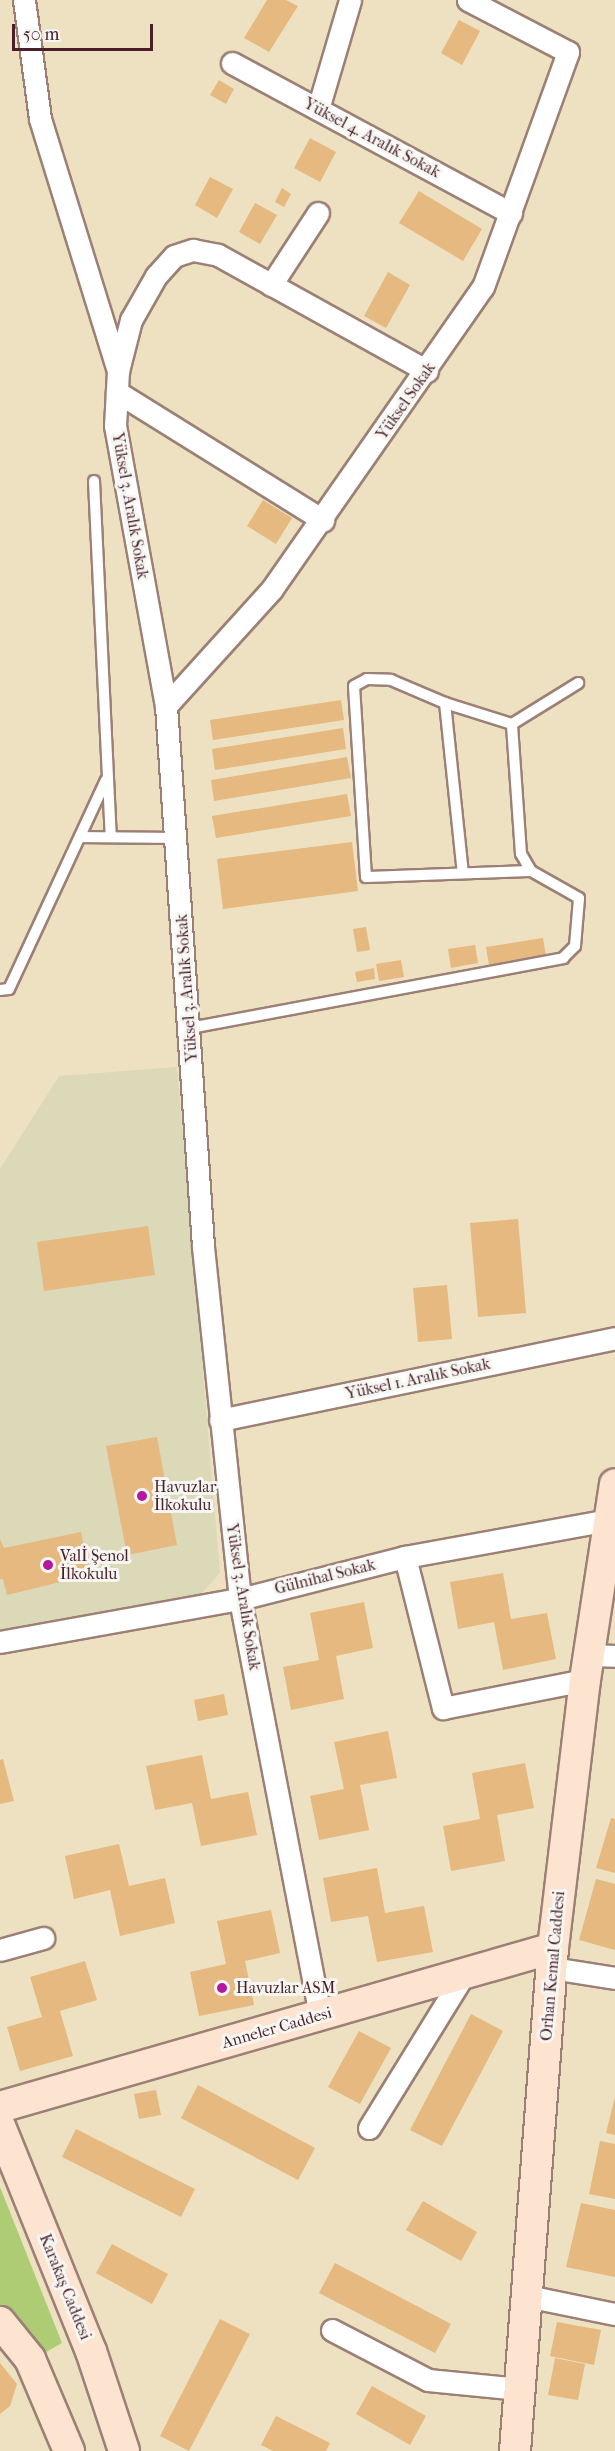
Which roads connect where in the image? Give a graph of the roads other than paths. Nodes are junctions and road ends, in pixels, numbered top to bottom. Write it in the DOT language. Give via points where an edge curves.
graph roads {
  1 [pos="24,0"];
  2 [pos="350,0"];
  3 [pos="468,0"];
  4 [pos="232,63"];
  5 [pos="318,109"];
  6 [pos="318,213"];
  7 [pos="511,213"];
  8 [pos="271,285"];
  9 [pos="427,371"];
  10 [pos="118,382"];
  11 [pos="94,481"];
  12 [pos="323,520"];
  13 [pos="578,683"];
  14 [pos="445,703"];
  15 [pos="166,705"];
  16 [pos="512,724"];
  17 [pos="108,777"];
  18 [pos="111,835"];
  19 [pos="80,837"];
  20 [pos="176,838"];
  21 [pos="531,871"];
  22 [pos="463,873"];
  23 [pos="0,990"];
  24 [pos="190,1028"];
  25 [pos="615,1338"];
  26 [pos="220,1420"];
  27 [pos="615,1484"];
  28 [pos="611,1519"];
  29 [pos="405,1557"];
  30 [pos="240,1599"];
  31 [pos="0,1642"];
  32 [pos="596,1663"];
  33 [pos="43,1938"];
  34 [pos="0,1950"];
  35 [pos="553,1958"];
  36 [pos="464,1974"];
  37 [pos="615,1978"];
  38 [pos="320,2015"];
  39 [pos="0,2107"];
  40 [pos="0,2126"];
  41 [pos="369,2128"];
  42 [pos="527,2296"];
  43 [pos="615,2314"];
  44 [pos="0,2322"];
  45 [pos="332,2330"];
  46 [pos="520,2389"];
  47 [pos="119,2449"];
  48 [pos="69,2451"];
  49 [pos="515,2451"];
  1 -- 10 [label="street" via="40,119"];
  2 -- 5 [label="street"];
  3 -- 7 [label="street, Yüksel Sokak" via="568,52"];
  4 -- 5 [label="street, Yüksel 4. Aralık Sokak"];
  5 -- 7 [label="street, Yüksel 4. Aralık Sokak"];
  6 -- 8 [label="street"];
  7 -- 9 [label="street, Yüksel Sokak" via="483,287"];
  8 -- 9 [label="street, Yüksel 3. Aralık Sokak"];
  8 -- 10 [label="street, Yüksel 3. Aralık Sokak" via="218,255 193,250 174,256 156,276 131,320"];
  9 -- 12 [label="street, Yüksel Sokak"];
  10 -- 12 [label="street"];
  10 -- 15 [label="street, Yüksel 3. Aralık Sokak" via="115,426"];
  11 -- 17 [label="lane"];
  12 -- 15 [label="street, Yüksel Sokak" via="272,589"];
  13 -- 16 [label="lane"];
  14 -- 16 [label="lane"];
  14 -- 22 [label="lane"];
  14 -- 22 [label="lane" via="391,680 367,679 354,686 366,877"];
  15 -- 20 [label="street, Yüksel 3. Aralık Sokak"];
  16 -- 21 [label="lane" via="521,854"];
  17 -- 18 [label="lane"];
  17 -- 19 [label="lane"];
  18 -- 19 [label="lane"];
  18 -- 20 [label="lane"];
  19 -- 23 [label="lane" via="9,989"];
  20 -- 24 [label="street, Yüksel 3. Aralık Sokak"];
  21 -- 22 [label="lane"];
  21 -- 24 [label="lane" via="579,898 575,946 563,958"];
  24 -- 26 [label="street, Yüksel 3. Aralık Sokak" via="203,1246"];
  25 -- 26 [label="street, Yüksel 1. Aralık Sokak"];
  26 -- 30 [label="street, Yüksel 3. Aralık Sokak"];
  27 -- 28 [label="street, Orhan Kemal Caddesi"];
  28 -- 29 [label="street, Gülnihal Sokak"];
  28 -- 32 [label="street, Orhan Kemal Caddesi"];
  29 -- 30 [label="street, Gülnihal Sokak"];
  29 -- 32 [label="street" via="443,1708"];
  30 -- 31 [label="street, Gülnihal Sokak"];
  30 -- 38 [label="street, Yüksel 3. Aralık Sokak"];
  32 -- 35 [label="street, Orhan Kemal Caddesi"];
  33 -- 34 [label="street"];
  35 -- 36 [label="street, Anneler Caddesi"];
  35 -- 37 [label="street"];
  35 -- 42 [label="street, Orhan Kemal Caddesi"];
  36 -- 38 [label="street, Anneler Caddesi"];
  36 -- 41 [label="street"];
  38 -- 39 [label="street, Anneler Caddesi"];
  40 -- 47 [label="street, Karakaş Caddesi" via="91,2350"];
  42 -- 43 [label="street"];
  42 -- 46 [label="street, Orhan Kemal Caddesi"];
  44 -- 48 [label="street" via="30,2359"];
  45 -- 46 [label="street" via="428,2380"];
  46 -- 49 [label="street, Orhan Kemal Caddesi"];
}
